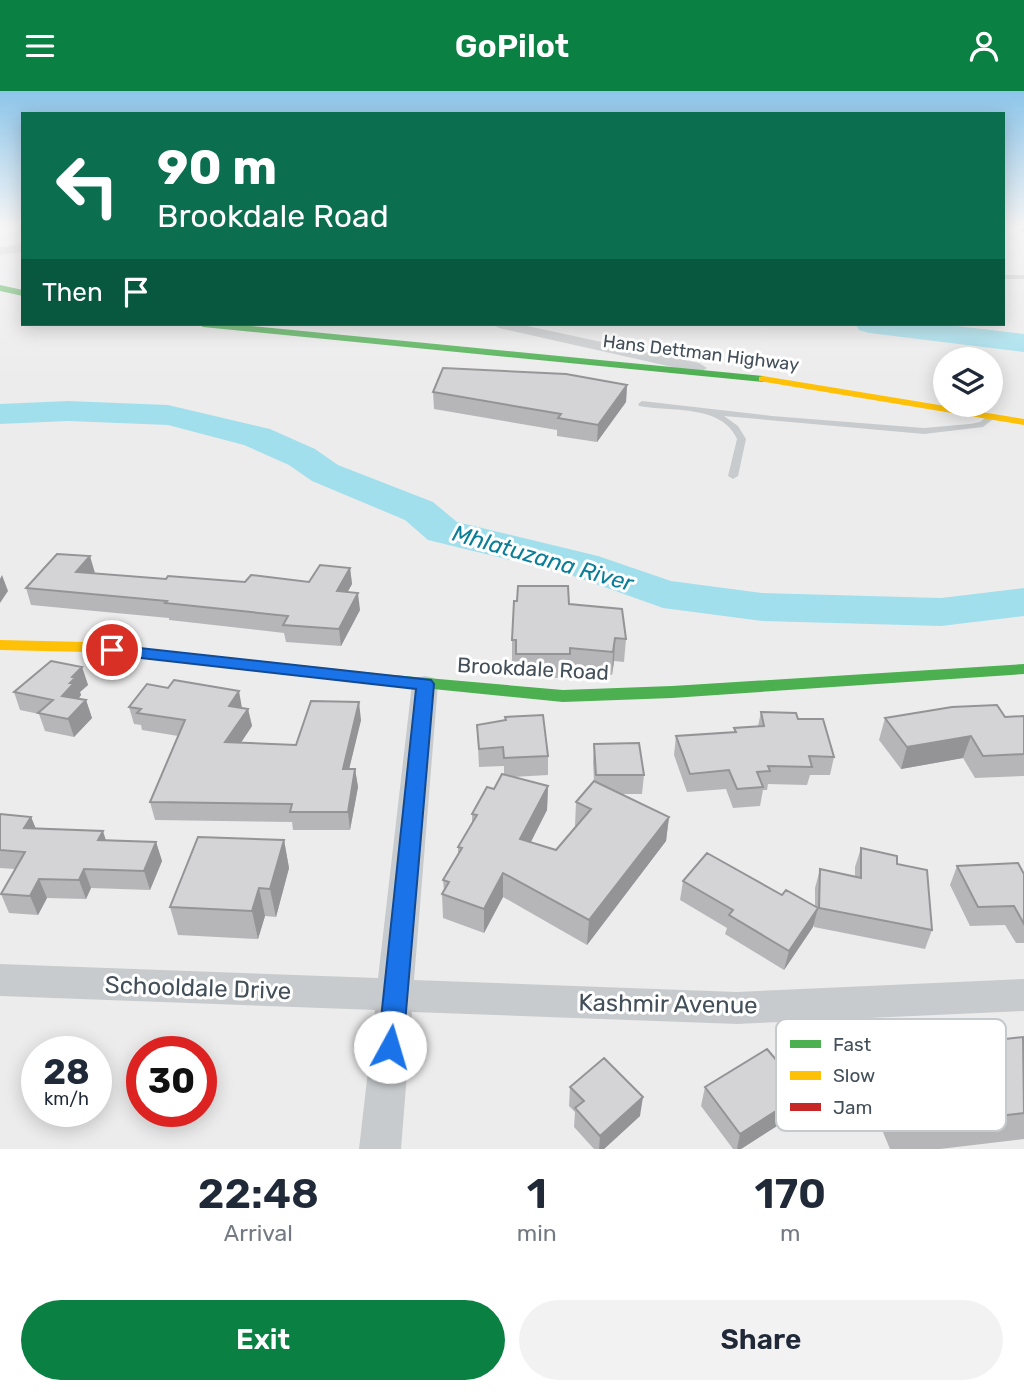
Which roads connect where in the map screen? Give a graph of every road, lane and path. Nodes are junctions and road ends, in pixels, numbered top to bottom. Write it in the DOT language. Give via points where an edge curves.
graph roads {
  1 [pos="1005,277"];
  2 [pos="1024,278"];
  3 [pos="0,288"];
  4 [pos="21,293"];
  5 [pos="224,326"];
  6 [pos="508,326"];
  7 [pos="730,375"];
  8 [pos="642,404"];
  9 [pos="933,405"];
  10 [pos="712,412"];
  11 [pos="992,417"];
  12 [pos="998,417"];
  13 [pos="1024,422"];
  14 [pos="733,476"];
  15 [pos="0,645"];
  16 [pos="1024,669"];
  17 [pos="425,684"];
  18 [pos="0,980"];
  19 [pos="1024,995"];
  20 [pos="395,996"];
  21 [pos="380,1149"];
  1 -- 2 [label="lane"];
  3 -- 4 [label="street"];
  5 -- 7 [label="street, Hans Dettman Highway"];
  6 -- 7 [label="street"];
  7 -- 9 [label="street, Hans Dettman Highway"];
  8 -- 10 [label="lane"];
  10 -- 11 [label="lane" via="924,431 970,427"];
  10 -- 14 [label="lane" via="743,438"];
  12 -- 13 [label="street, Hans Dettman Highway"];
  15 -- 17 [label="street, Brookdale Road" via="86,647"];
  16 -- 17 [label="street, Brookdale Road" via="603,695"];
  17 -- 20 [label="street"];
  18 -- 20 [label="street, Schooldale Drive"];
  19 -- 20 [label="street, Kashmir Avenue" via="737,1008"];
  20 -- 21 [label="street"];
}
